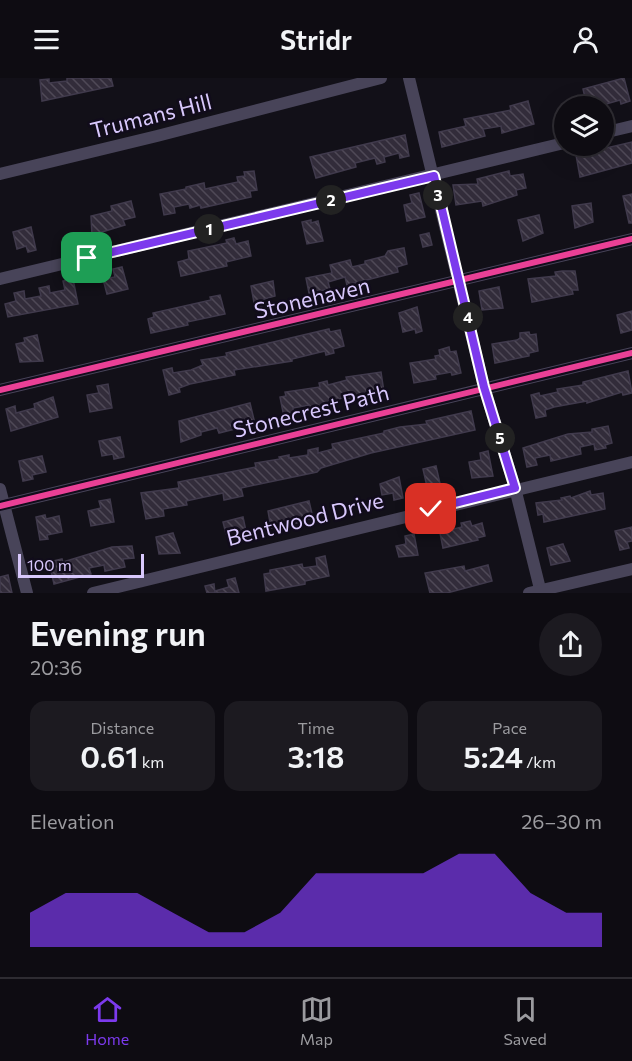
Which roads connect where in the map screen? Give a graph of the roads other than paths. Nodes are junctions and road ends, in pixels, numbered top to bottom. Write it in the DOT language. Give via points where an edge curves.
graph roads {
  1 [pos="381,78"];
  2 [pos="409,78"];
  3 [pos="632,126"];
  4 [pos="614,130"];
  5 [pos="554,146"];
  6 [pos="0,174"];
  7 [pos="434,176"];
  8 [pos="632,239"];
  9 [pos="0,279"];
  10 [pos="459,281"];
  11 [pos="632,353"];
  12 [pos="484,387"];
  13 [pos="0,390"];
  14 [pos="632,462"];
  15 [pos="515,488"];
  16 [pos="0,489"];
  17 [pos="2,505"];
  18 [pos="632,569"];
  19 [pos="537,592"];
  20 [pos="27,593"];
  21 [pos="93,593"];
  1 -- 6 [label="street, Trumans Hill"];
  2 -- 7 [label="street"];
  3 -- 4 [label="street"];
  5 -- 7 [label="street"];
  7 -- 9 [label="street"];
  7 -- 10 [label="street"];
  8 -- 10 [label="street, Stonehaven"];
  10 -- 12 [label="street"];
  10 -- 13 [label="street, Stonehaven"];
  11 -- 12 [label="street, Stonecrest Path"];
  12 -- 15 [label="street"];
  12 -- 17 [label="street, Stonecrest Path"];
  14 -- 15 [label="street, Bentwood Drive"];
  15 -- 19 [label="street"];
  15 -- 21 [label="street, Bentwood Drive"];
  16 -- 17 [label="street"];
  17 -- 20 [label="street"];
  18 -- 19 [label="street"];
}
